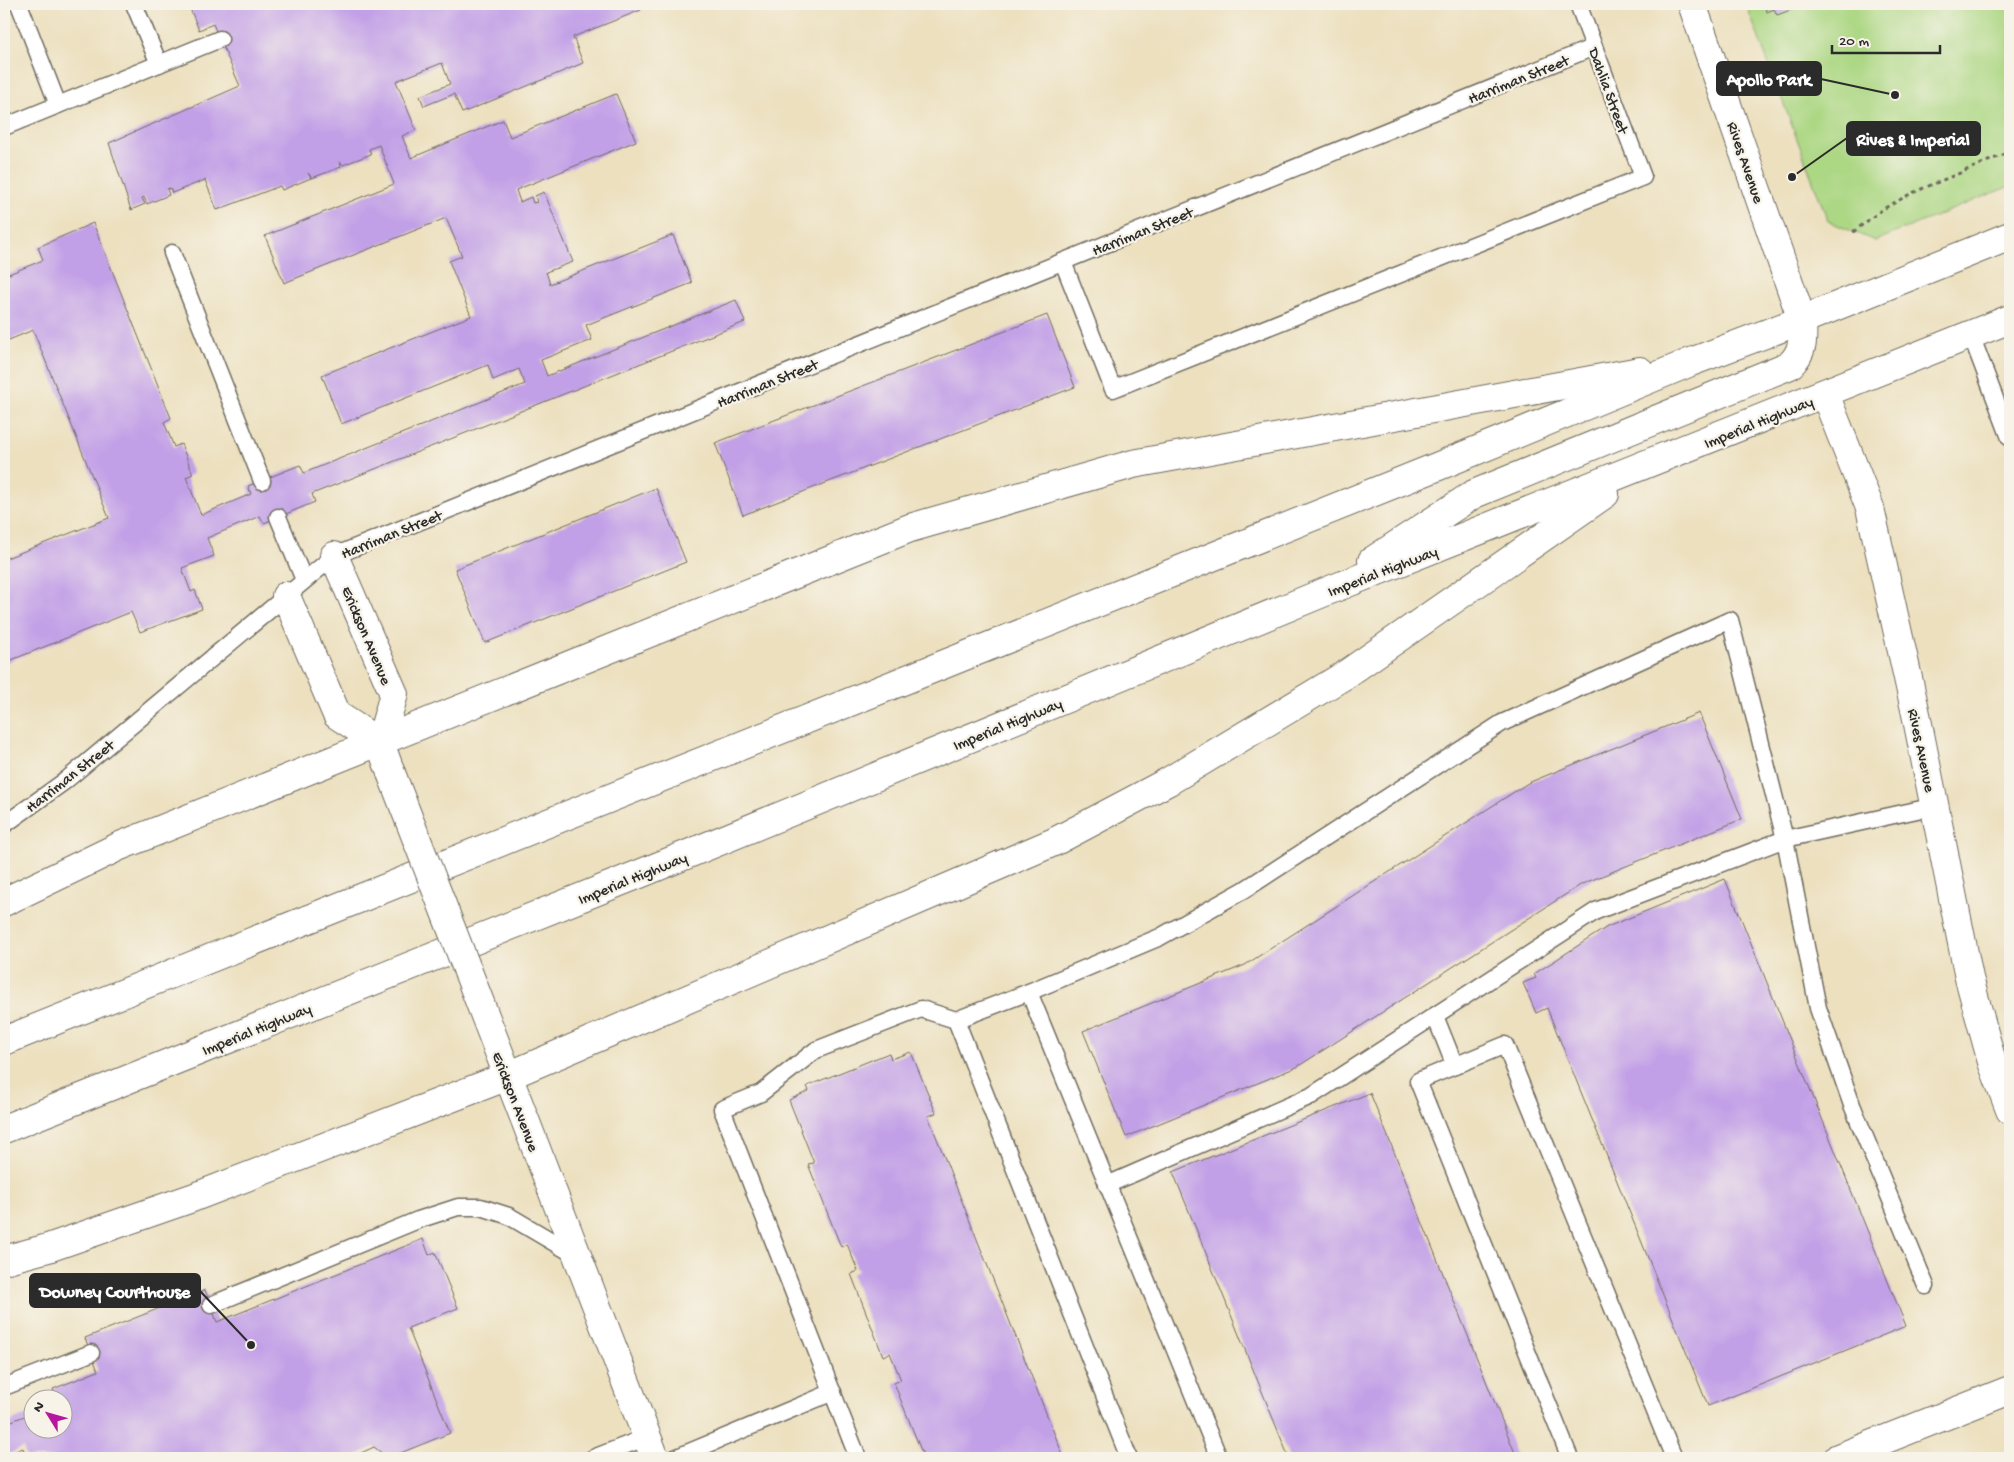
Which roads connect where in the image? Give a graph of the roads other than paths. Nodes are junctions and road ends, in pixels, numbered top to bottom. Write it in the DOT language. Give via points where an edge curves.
graph roads {
  1 [pos="19,4"];
  2 [pos="134,4"];
  3 [pos="1578,4"];
  4 [pos="1692,4"];
  5 [pos="220,39"];
  6 [pos="1594,47"];
  7 [pos="159,64"];
  8 [pos="58,105"];
  9 [pos="4,127"];
  10 [pos="2010,236"];
  11 [pos="172,253"];
  12 [pos="1063,262"];
  13 [pos="2010,319"];
  14 [pos="1802,320"];
  15 [pos="1971,335"];
  16 [pos="1691,362"];
  17 [pos="1825,394"];
  18 [pos="2010,438"];
  19 [pos="1644,467"];
  20 [pos="262,481"];
  21 [pos="278,517"];
  22 [pos="334,556"];
  23 [pos="295,588"];
  24 [pos="1325,592"];
  25 [pos="380,743"];
  26 [pos="1935,806"];
  27 [pos="4,825"];
  28 [pos="1784,839"];
  29 [pos="4,902"];
  30 [pos="1029,992"];
  31 [pos="1434,1016"];
  32 [pos="956,1020"];
  33 [pos="4,1041"];
  34 [pos="1455,1066"];
  35 [pos="508,1076"];
  36 [pos="2010,1110"];
  37 [pos="4,1129"];
  38 [pos="1107,1185"];
  39 [pos="577,1256"];
  40 [pos="4,1260"];
  41 [pos="1926,1286"];
  42 [pos="210,1305"];
  43 [pos="90,1353"];
  44 [pos="4,1387"];
  45 [pos="2010,1390"];
  46 [pos="833,1392"];
  47 [pos="651,1448"];
  48 [pos="1849,1456"];
  49 [pos="593,1458"];
  50 [pos="675,1458"];
  51 [pos="858,1458"];
  52 [pos="1129,1458"];
  53 [pos="1219,1458"];
  54 [pos="1570,1458"];
  55 [pos="1674,1458"];
  1 -- 8 [label="lane"];
  2 -- 7 [label="lane"];
  3 -- 6 [label="lane, Dahlia Street"];
  4 -- 14 [label="main road, Rives Avenue"];
  5 -- 7 [label="lane"];
  6 -- 12 [label="lane, Harriman Street"];
  6 -- 12 [label="lane, Dahlia Street" via="1643,177 1113,389"];
  7 -- 8 [label="lane"];
  8 -- 9 [label="lane"];
  10 -- 14 [label="main road"];
  11 -- 20 [label="lane"];
  12 -- 22 [label="lane, Harriman Street"];
  13 -- 15 [label="main road, Imperial Highway"];
  14 -- 16 [label="main road"];
  14 -- 24 [label="main road, Rives Avenue" via="1804,342 1799,356 1790,366 1474,494"];
  15 -- 17 [label="main road, Imperial Highway"];
  15 -- 18 [label="lane"];
  16 -- 25 [label="main road" via="1133,464 910,528"];
  16 -- 33 [label="main road" via="1430,470"];
  17 -- 19 [label="main road, Imperial Highway"];
  17 -- 26 [label="main road, Rives Avenue" via="1870,508"];
  19 -- 24 [label="main road, Imperial Highway"];
  19 -- 35 [label="main road" via="1345,675 1169,781 1054,842"];
  21 -- 23 [label="lane"];
  22 -- 23 [label="lane, Harriman Street"];
  22 -- 25 [label="main road, Erickson Avenue" via="394,694"];
  23 -- 25 [label="main road" via="337,715"];
  23 -- 27 [label="lane, Harriman Street" via="65,781"];
  24 -- 37 [label="main road, Imperial Highway" via="642,873"];
  25 -- 29 [label="main road" via="120,846"];
  25 -- 35 [label="main road, Erickson Avenue, bridge"];
  26 -- 28 [label="lane"];
  26 -- 36 [label="main road, Rives Avenue" via="1969,978 1992,1062"];
  28 -- 30 [label="lane" via="1730,620 1502,723 1244,890 1160,937"];
  28 -- 31 [label="lane" via="1596,911"];
  28 -- 41 [label="lane" via="1818,1008 1852,1105"];
  30 -- 32 [label="lane"];
  30 -- 38 [label="lane"];
  31 -- 34 [label="lane"];
  31 -- 38 [label="lane" via="1311,1096"];
  32 -- 46 [label="lane" via="921,1009 816,1050 761,1093 722,1109"];
  32 -- 52 [label="lane"];
  34 -- 54 [label="lane" via="1418,1081"];
  34 -- 55 [label="lane" via="1505,1045"];
  35 -- 39 [label="main road, Erickson Avenue"];
  35 -- 40 [label="main road" via="192,1198"];
  38 -- 53 [label="lane"];
  39 -- 42 [label="lane" via="509,1216 481,1207 458,1207 418,1220"];
  39 -- 47 [label="main road, Erickson Avenue"];
  43 -- 44 [label="lane"];
  45 -- 48 [label="main road"];
  46 -- 50 [label="lane"];
  46 -- 51 [label="lane"];
  47 -- 49 [label="lane"];
}
